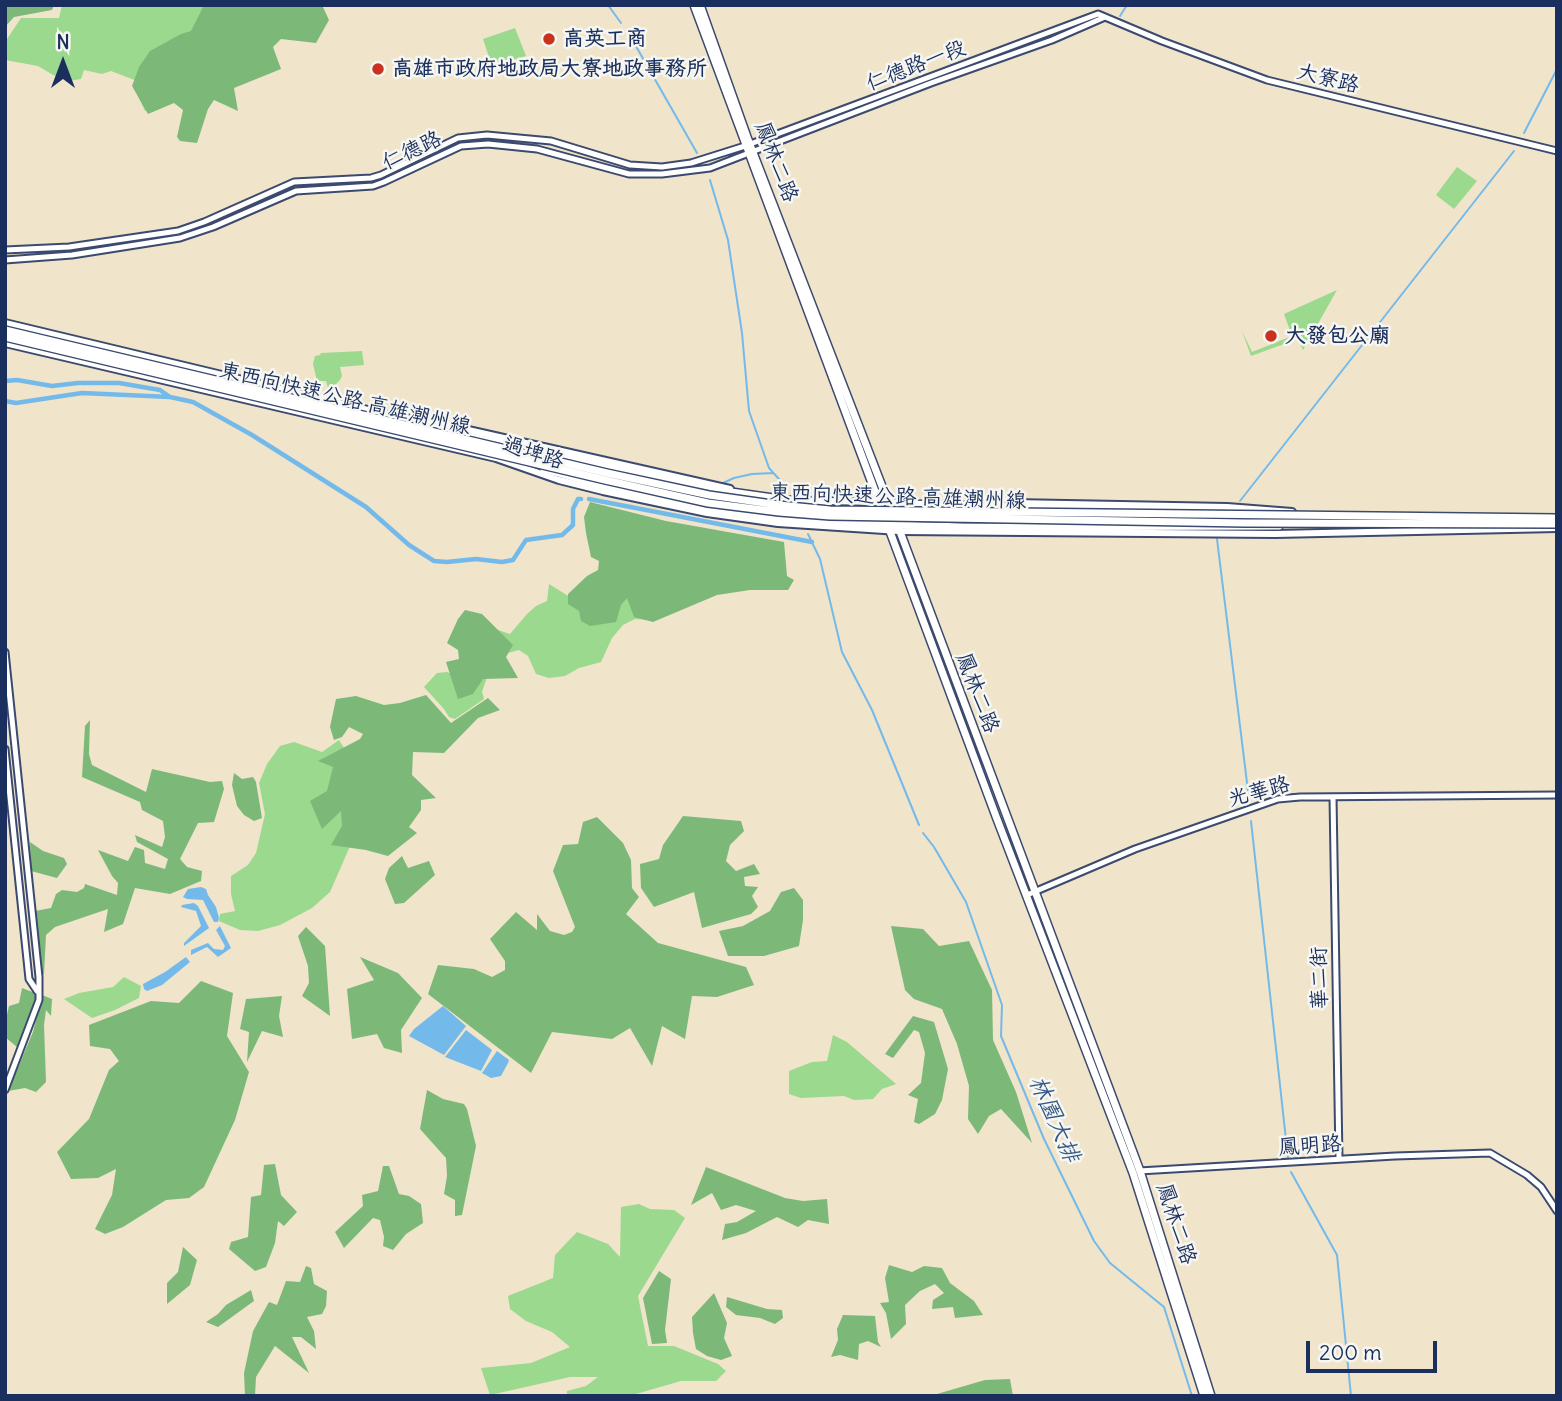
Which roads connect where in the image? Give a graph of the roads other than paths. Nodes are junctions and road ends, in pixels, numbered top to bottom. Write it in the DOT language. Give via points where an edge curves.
graph roads {
  1 [pos="694,5"];
  2 [pos="700,5"];
  3 [pos="1098,14"];
  4 [pos="1105,17"];
  5 [pos="749,149"];
  6 [pos="1557,151"];
  7 [pos="5,250"];
  8 [pos="5,260"];
  9 [pos="5,323"];
  10 [pos="5,330"];
  11 [pos="5,337"];
  12 [pos="5,343"];
  13 [pos="392,421"];
  14 [pos="497,452"];
  15 [pos="829,502"];
  16 [pos="884,502"];
  17 [pos="1287,516"];
  18 [pos="1557,517"];
  19 [pos="1348,523"];
  20 [pos="1557,526"];
  21 [pos="894,528"];
  22 [pos="5,652"];
  23 [pos="5,749"];
  24 [pos="1557,795"];
  25 [pos="1333,797"];
  26 [pos="1031,894"];
  27 [pos="38,991"];
  28 [pos="5,1090"];
  29 [pos="1339,1159"];
  30 [pos="1137,1172"];
  31 [pos="1557,1211"];
  32 [pos="1204,1396"];
  33 [pos="1212,1396"];
  1 -- 5 [label="main road, 鳳林二路"];
  2 -- 5 [label="main road, 鳳林二路"];
  3 -- 4 [label="street, 大寮路"];
  3 -- 5 [label="street, 仁德路一段"];
  4 -- 5 [label="street, 仁德路一段"];
  4 -- 6 [label="street, 大寮路" via="1267,80"];
  5 -- 7 [label="street, 仁德路" via="662,167 617,163 551,141 487,135 458,138 377,177 294,182 177,231 69,247"];
  5 -- 8 [label="street, 仁德路" via="710,168 629,174 537,149 461,146 373,186 296,191 180,238"];
  5 -- 16 [label="main road, 鳳林二路"];
  9 -- 15 [label="main road, 過埤路" via="676,478"];
  10 -- 13 [label="main road, 東西向快速公路 高雄潮州線, bridge"];
  11 -- 14 [label="main road, 東西向快速公路 高雄潮州線, bridge"];
  12 -- 21 [label="main road, 過埤路" via="496,458 559,480 670,505 738,519"];
  13 -- 15 [label="main road, bridge" via="675,483"];
  13 -- 17 [label="main road, 東西向快速公路 高雄潮州線, bridge" via="674,488 779,505 830,510"];
  14 -- 19 [label="main road, 東西向快速公路 高雄潮州線, bridge" via="708,502 779,512"];
  14 -- 21 [label="main road, bridge" via="593,483 695,506"];
  15 -- 16 [label="main road, 過埤路"];
  16 -- 17 [label="main road, bridge"];
  16 -- 18 [label="main road, 過埤路" via="1227,506 1289,512"];
  16 -- 21 [label="main road, 鳳林二路"];
  17 -- 18 [label="main road, 東西向快速公路 高雄潮州線, bridge"];
  19 -- 20 [label="main road, 東西向快速公路 高雄潮州線, bridge"];
  19 -- 21 [label="main road, bridge"];
  20 -- 21 [label="main road, 過埤路" via="1275,534"];
  21 -- 26 [label="main road, 鳳林二路"];
  22 -- 27 [label="street"];
  23 -- 27 [label="street" via="29,979"];
  24 -- 25 [label="street, 光華路"];
  25 -- 26 [label="street, 光華路" via="1266,802 1135,849"];
  25 -- 29 [label="street, 華二街"];
  26 -- 30 [label="main road, 鳳林二路"];
  27 -- 28 [label="street" via="38,1006"];
  29 -- 30 [label="street, 鳳明路"];
  29 -- 31 [label="street, 鳳明路" via="1490,1153 1541,1187"];
  30 -- 32 [label="main road, 鳳林二路"];
  30 -- 33 [label="main road, 鳳林二路"];
}
